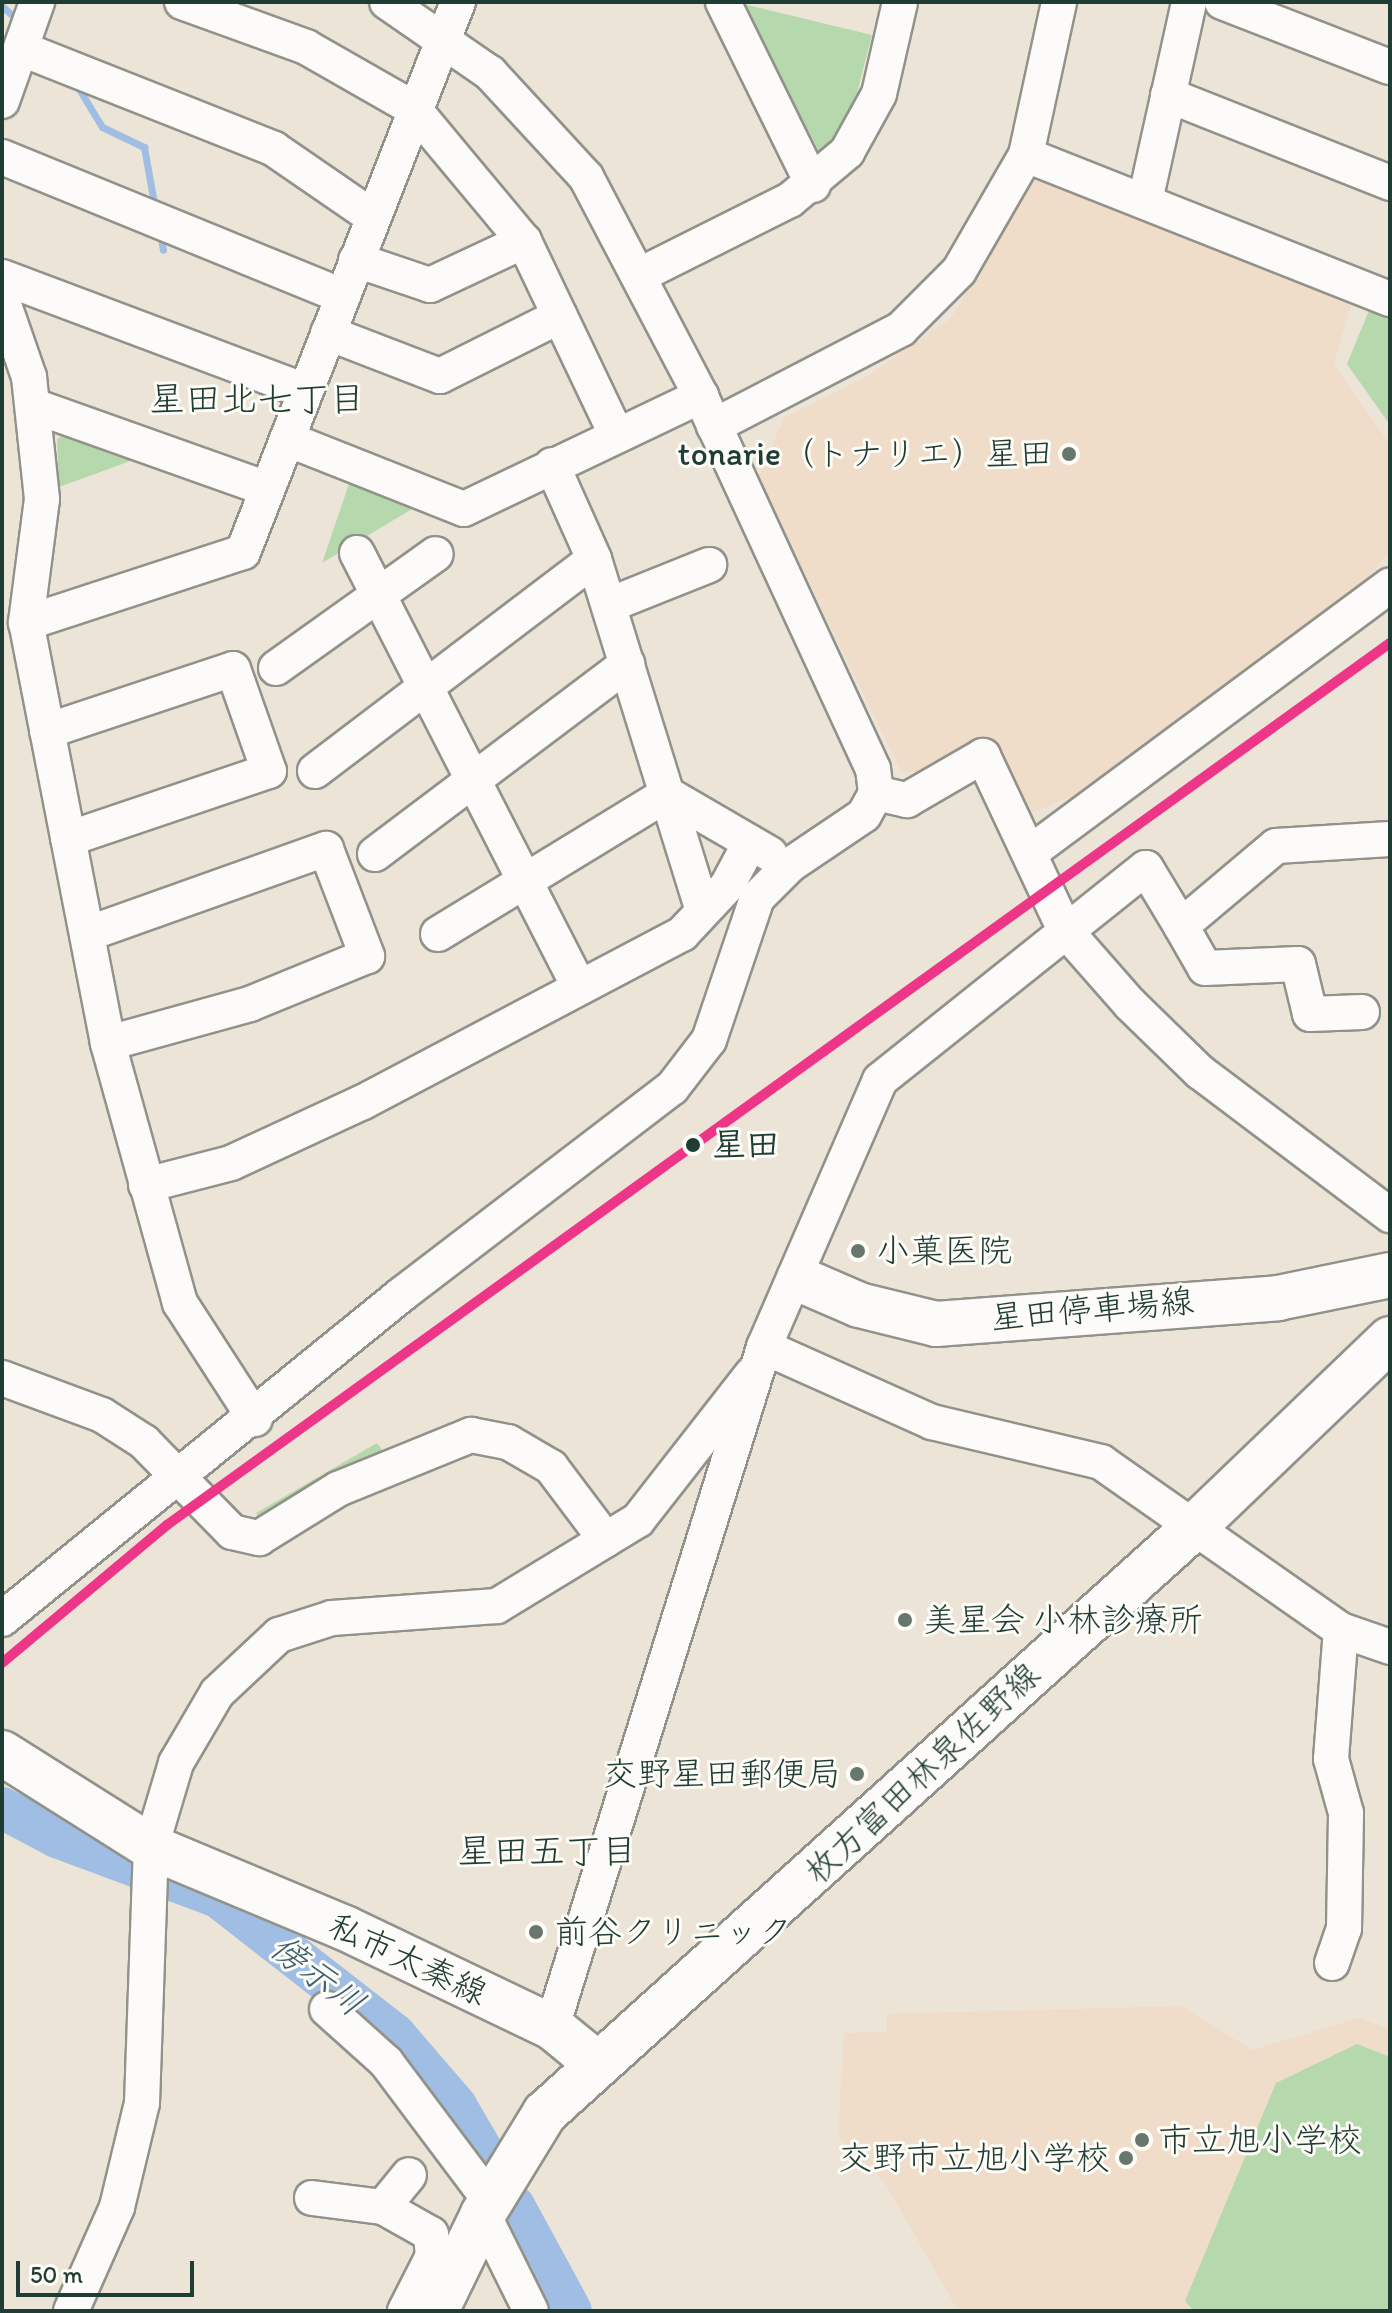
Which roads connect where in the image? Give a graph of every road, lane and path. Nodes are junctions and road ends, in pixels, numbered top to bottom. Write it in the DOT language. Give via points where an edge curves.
graph roads {
  1 [pos="37,2"];
  2 [pos="182,2"];
  3 [pos="387,2"];
  4 [pos="458,2"];
  5 [pos="723,2"];
  6 [pos="900,2"];
  7 [pos="1059,2"];
  8 [pos="1189,2"];
  9 [pos="1222,2"];
  10 [pos="443,39"];
  11 [pos="22,49"];
  12 [pos="1390,67"];
  13 [pos="1168,95"];
  14 [pos="2,101"];
  15 [pos="413,108"];
  16 [pos="1026,155"];
  17 [pos="2,157"];
  18 [pos="1390,183"];
  19 [pos="813,185"];
  20 [pos="1145,201"];
  21 [pos="373,217"];
  22 [pos="524,241"];
  23 [pos="356,260"];
  24 [pos="640,275"];
  25 [pos="2,277"];
  26 [pos="342,296"];
  27 [pos="2,299"];
  28 [pos="1390,299"];
  29 [pos="560,316"];
  30 [pos="328,333"];
  31 [pos="305,391"];
  32 [pos="34,406"];
  33 [pos="708,411"];
  34 [pos="616,434"];
  35 [pos="287,439"];
  36 [pos="552,465"];
  37 [pos="267,489"];
  38 [pos="357,553"];
  39 [pos="436,554"];
  40 [pos="594,559"];
  41 [pos="709,565"];
  42 [pos="1390,585"];
  43 [pos="378,595"];
  44 [pos="609,605"];
  45 [pos="26,623"];
  46 [pos="627,664"];
  47 [pos="276,668"];
  48 [pos="425,687"];
  49 [pos="47,731"];
  50 [pos="315,771"];
  51 [pos="473,779"];
  52 [pos="876,793"];
  53 [pos="667,794"];
  54 [pos="68,839"];
  55 [pos="1390,839"];
  56 [pos="750,843"];
  57 [pos="1031,852"];
  58 [pos="375,854"];
  59 [pos="790,865"];
  60 [pos="526,884"];
  61 [pos="703,911"];
  62 [pos="1181,926"];
  63 [pos="1065,930"];
  64 [pos="87,934"];
  65 [pos="438,934"];
  66 [pos="579,987"];
  67 [pos="1362,1012"];
  68 [pos="108,1043"];
  69 [pos="146,1185"];
  70 [pos="1390,1215"];
  71 [pos="1390,1275"];
  72 [pos="799,1279"];
  73 [pos="1390,1339"];
  74 [pos="761,1358"];
  75 [pos="2,1378"];
  76 [pos="255,1419"];
  77 [pos="180,1479"];
  78 [pos="1191,1530"];
  79 [pos="606,1540"];
  80 [pos="2,1619"];
  81 [pos="1341,1630"];
  82 [pos="1390,1647"];
  83 [pos="2,1753"];
  84 [pos="150,1864"];
  85 [pos="1332,1963"];
  86 [pos="327,2009"];
  87 [pos="552,2027"];
  88 [pos="596,2063"];
  89 [pos="409,2175"];
  90 [pos="312,2198"];
  91 [pos="383,2207"];
  92 [pos="487,2208"];
  93 [pos="71,2311"];
  94 [pos="405,2311"];
  95 [pos="436,2311"];
  96 [pos="531,2311"];
  1 -- 11 [label="street"];
  2 -- 15 [label="street" via="306,47"];
  3 -- 10 [label="street"];
  4 -- 10 [label="street"];
  5 -- 19 [label="street"];
  6 -- 19 [label="street" via="879,94 847,152"];
  7 -- 16 [label="street"];
  8 -- 13 [label="street"];
  9 -- 12 [label="street"];
  10 -- 15 [label="street"];
  10 -- 24 [label="street" via="490,73 586,177"];
  11 -- 14 [label="street"];
  11 -- 21 [label="street" via="274,149"];
  13 -- 18 [label="street"];
  13 -- 20 [label="street"];
  15 -- 21 [label="street"];
  15 -- 22 [label="street"];
  16 -- 20 [label="street"];
  16 -- 33 [label="street" via="959,271 901,329"];
  17 -- 26 [label="street"];
  19 -- 24 [label="street"];
  20 -- 28 [label="street"];
  21 -- 23 [label="street"];
  22 -- 23 [label="street" via="430,285"];
  22 -- 29 [label="street"];
  23 -- 26 [label="street"];
  24 -- 33 [label="street"];
  25 -- 31 [label="street"];
  26 -- 30 [label="street"];
  27 -- 32 [label="street"];
  29 -- 30 [label="street" via="440,376"];
  29 -- 34 [label="street"];
  30 -- 31 [label="street"];
  31 -- 35 [label="street"];
  32 -- 37 [label="street"];
  32 -- 45 [label="street" via="42,499"];
  33 -- 34 [label="street"];
  33 -- 52 [label="street" via="873,769"];
  34 -- 36 [label="street"];
  35 -- 36 [label="street" via="464,509"];
  35 -- 37 [label="street"];
  36 -- 40 [label="street"];
  37 -- 45 [label="street" via="243,552"];
  38 -- 43 [label="street"];
  39 -- 43 [label="street"];
  40 -- 44 [label="street"];
  40 -- 48 [label="street"];
  41 -- 44 [label="street"];
  42 -- 57 [label="street"];
  43 -- 47 [label="street"];
  43 -- 48 [label="street"];
  44 -- 46 [label="street"];
  45 -- 49 [label="street"];
  46 -- 51 [label="street"];
  46 -- 53 [label="street"];
  48 -- 50 [label="street"];
  48 -- 51 [label="street"];
  49 -- 54 [label="street"];
  49 -- 54 [label="street" via="233,669 269,771"];
  51 -- 58 [label="street"];
  51 -- 60 [label="street"];
  52 -- 57 [label="street" via="907,800 983,756"];
  52 -- 59 [label="street" via="864,815"];
  53 -- 56 [label="street"];
  53 -- 60 [label="street"];
  53 -- 61 [label="street"];
  54 -- 64 [label="street"];
  55 -- 62 [label="street" via="1276,846"];
  56 -- 59 [label="street"];
  56 -- 61 [label="street"];
  57 -- 63 [label="street"];
  59 -- 76 [label="street" via="757,898 709,1040 672,1088 401,1295"];
  60 -- 65 [label="street"];
  60 -- 66 [label="street"];
  61 -- 66 [label="street" via="682,934"];
  62 -- 63 [label="street" via="1146,868"];
  62 -- 67 [label="street" via="1205,968 1298,964 1310,1014"];
  63 -- 70 [label="street" via="1200,1072"];
  63 -- 72 [label="street" via="880,1080"];
  64 -- 68 [label="street"];
  64 -- 68 [label="street" via="326,849 367,956 250,1004"];
  66 -- 69 [label="street" via="231,1163"];
  68 -- 69 [label="street"];
  69 -- 76 [label="street" via="180,1303"];
  71 -- 72 [label="main road, 星田停車場線" via="1278,1298 936,1324 859,1305"];
  72 -- 74 [label="street"];
  73 -- 78 [label="main road, 枚方富田林泉佐野線"];
  74 -- 78 [label="street" via="932,1422 1101,1462"];
  74 -- 79 [label="street" via="638,1520"];
  74 -- 87 [label="street"];
  75 -- 77 [label="street" via="102,1415 144,1442"];
  76 -- 77 [label="street"];
  77 -- 79 [label="street" via="232,1532 259,1538 338,1489 471,1435 508,1442 551,1467"];
  77 -- 80 [label="street"];
  78 -- 81 [label="street"];
  78 -- 88 [label="main road, 枚方富田林泉佐野線" via="668,2008"];
  79 -- 84 [label="street" via="497,1606 332,1618 279,1635 217,1693 176,1763"];
  81 -- 82 [label="street"];
  81 -- 85 [label="street" via="1331,1759 1346,1813 1344,1929"];
  83 -- 84 [label="main road, 私市太秦線"];
  84 -- 87 [label="main road, 私市太秦線" via="345,1928"];
  84 -- 93 [label="street" via="142,2103 117,2207"];
  86 -- 92 [label="street" via="415,2112"];
  87 -- 88 [label="main road, 私市太秦線"];
  88 -- 92 [label="main road, 枚方富田林泉佐野線" via="545,2113"];
  89 -- 91 [label="street"];
  90 -- 91 [label="street"];
  91 -- 94 [label="street" via="431,2234 433,2256"];
  92 -- 95 [label="main road, 枚方富田林泉佐野線"];
  92 -- 96 [label="street"];
}
